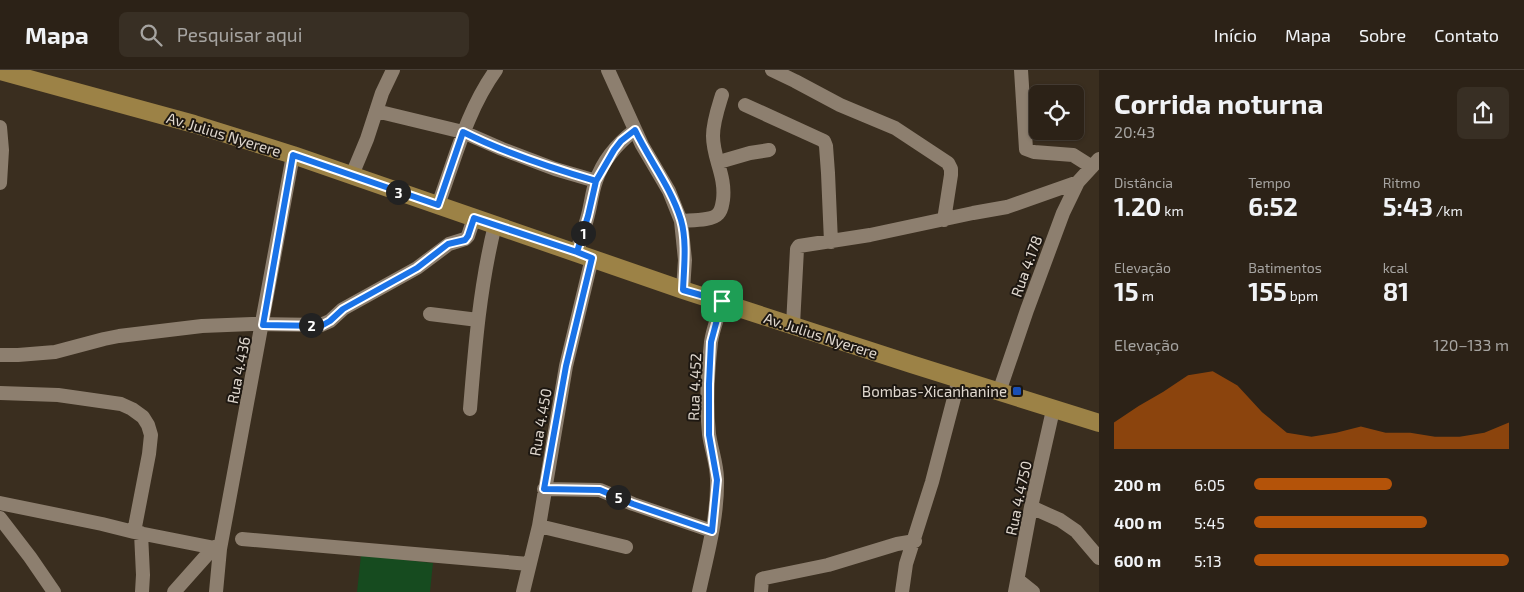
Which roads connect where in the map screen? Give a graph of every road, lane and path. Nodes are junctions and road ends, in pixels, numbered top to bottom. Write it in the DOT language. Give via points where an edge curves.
graph roads {
  1 [pos="393,70"];
  2 [pos="496,70"];
  3 [pos="608,70"];
  4 [pos="772,70"];
  5 [pos="1021,70"];
  6 [pos="1,73"];
  7 [pos="798,75"];
  8 [pos="722,94"];
  9 [pos="745,105"];
  10 [pos="376,111"];
  11 [pos="0,127"];
  12 [pos="635,130"];
  13 [pos="463,132"];
  14 [pos="769,150"];
  15 [pos="293,155"];
  16 [pos="718,162"];
  17 [pos="1095,163"];
  18 [pos="352,175"];
  19 [pos="596,181"];
  20 [pos="1078,182"];
  21 [pos="0,183"];
  22 [pos="438,205"];
  23 [pos="474,218"];
  24 [pos="944,220"];
  25 [pos="681,221"];
  26 [pos="495,225"];
  27 [pos="830,242"];
  28 [pos="584,255"];
  29 [pos="683,290"];
  30 [pos="722,301"];
  31 [pos="430,314"];
  32 [pos="478,320"];
  33 [pos="263,325"];
  34 [pos="793,325"];
  35 [pos="0,355"];
  36 [pos="959,379"];
  37 [pos="999,392"];
  38 [pos="0,393"];
  39 [pos="470,409"];
  40 [pos="1053,410"];
  41 [pos="1099,423"];
  42 [pos="544,489"];
  43 [pos="0,503"];
  44 [pos="1031,507"];
  45 [pos="0,518"];
  46 [pos="539,526"];
  47 [pos="712,531"];
  48 [pos="138,533"];
  49 [pos="242,539"];
  50 [pos="914,541"];
  51 [pos="626,547"];
  52 [pos="217,548"];
  53 [pos="1099,558"];
  54 [pos="529,564"];
  55 [pos="1016,586"];
  56 [pos="54,592"];
  57 [pos="142,592"];
  58 [pos="174,592"];
  59 [pos="216,592"];
  60 [pos="523,592"];
  61 [pos="699,592"];
  62 [pos="760,592"];
  63 [pos="902,592"];
  64 [pos="1033,592"];
  1 -- 10 [label="street"];
  2 -- 13 [label="street"];
  3 -- 12 [label="street"];
  4 -- 7 [label="street"];
  5 -- 17 [label="street" via="1026,148 1034,152 1073,155"];
  6 -- 15 [label="main road, Av. Julius Nyerere" via="194,124"];
  7 -- 24 [label="street" via="840,105 895,128 948,163 951,175"];
  8 -- 16 [label="street" via="713,137"];
  9 -- 27 [label="street" via="824,141"];
  10 -- 13 [label="street"];
  10 -- 18 [label="street"];
  11 -- 21 [label="street"];
  12 -- 19 [label="street, Rua 4.450" via="614,150"];
  12 -- 25 [label="street" via="669,191"];
  13 -- 19 [label="street" via="555,169"];
  13 -- 22 [label="street"];
  14 -- 16 [label="street"];
  15 -- 18 [label="main road, Av. Julius Nyerere"];
  15 -- 33 [label="street, Rua 4.436"];
  16 -- 25 [label="street" via="724,190 719,214 707,219"];
  17 -- 20 [label="street, Rua 4.178"];
  18 -- 22 [label="main road, Av. Julius Nyerere"];
  19 -- 28 [label="street, Rua 4.450"];
  20 -- 24 [label="street" via="1007,207"];
  20 -- 37 [label="street, Rua 4.178" via="1047,254"];
  22 -- 23 [label="main road, Av. Julius Nyerere"];
  23 -- 26 [label="main road, Av. Julius Nyerere"];
  23 -- 33 [label="street" via="465,240 448,244 417,268 343,309 325,324"];
  24 -- 27 [label="street"];
  25 -- 29 [label="street" via="685,260"];
  26 -- 28 [label="main road, Av. Julius Nyerere"];
  26 -- 32 [label="street"];
  27 -- 34 [label="street" via="798,247"];
  28 -- 29 [label="main road, Av. Julius Nyerere"];
  28 -- 42 [label="street, Rua 4.450"];
  29 -- 30 [label="main road, Av. Julius Nyerere"];
  30 -- 34 [label="main road, Av. Julius Nyerere"];
  30 -- 47 [label="street, Rua 4.452" via="711,342 709,384 709,435 717,480"];
  31 -- 32 [label="street"];
  32 -- 39 [label="street"];
  33 -- 35 [label="street" via="229,324 174,329 104,338 55,352"];
  33 -- 52 [label="street, Rua 4.436"];
  34 -- 36 [label="main road, Av. Julius Nyerere"];
  36 -- 37 [label="main road, Av. Julius Nyerere"];
  36 -- 50 [label="street"];
  37 -- 40 [label="main road, Av. Julius Nyerere"];
  38 -- 48 [label="street" via="121,404 143,417 151,436"];
  40 -- 41 [label="main road, Av. Julius Nyerere"];
  40 -- 44 [label="street, Rua 4.4750"];
  42 -- 46 [label="street, Rua 4.450"];
  42 -- 47 [label="street" via="600,490"];
  43 -- 48 [label="street"];
  44 -- 53 [label="street" via="1076,531"];
  44 -- 55 [label="street, Rua 4.4750"];
  45 -- 56 [label="street"];
  46 -- 51 [label="street"];
  46 -- 54 [label="street, Rua 4.450"];
  47 -- 61 [label="street, Rua 4.452"];
  48 -- 52 [label="street"];
  48 -- 57 [label="street"];
  49 -- 54 [label="street"];
  50 -- 62 [label="street" via="828,566 765,578"];
  50 -- 63 [label="street" via="906,564"];
  52 -- 58 [label="street"];
  52 -- 59 [label="street, Rua 4.436"];
  54 -- 60 [label="street, Rua 4.450"];
  55 -- 64 [label="street"];
}
